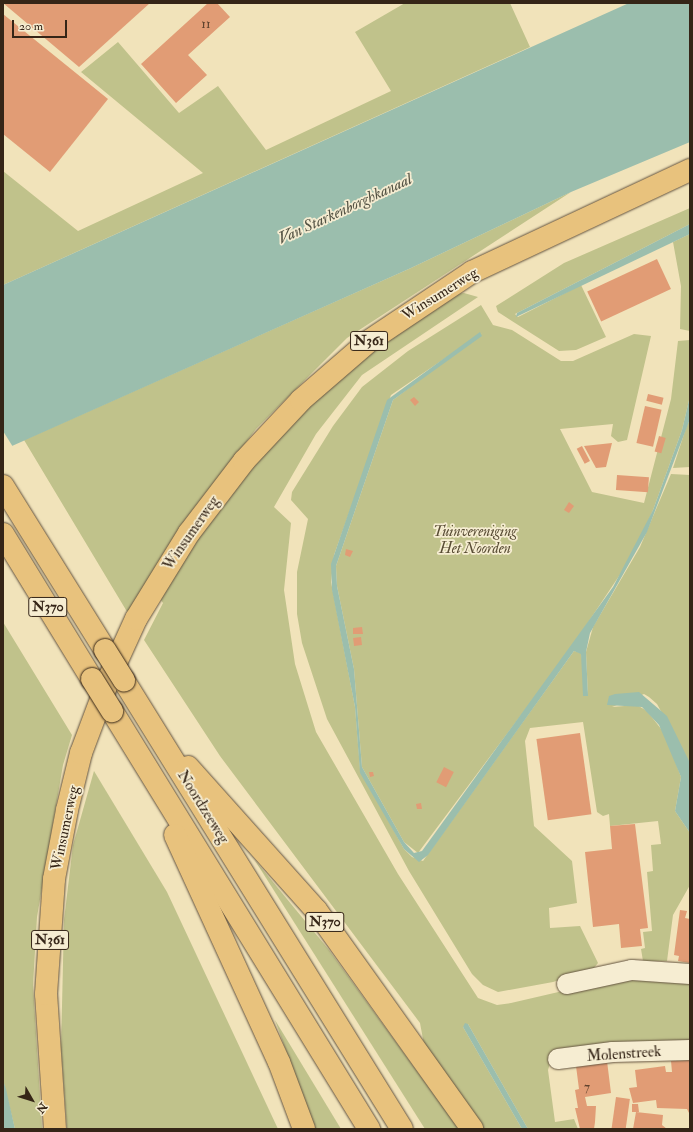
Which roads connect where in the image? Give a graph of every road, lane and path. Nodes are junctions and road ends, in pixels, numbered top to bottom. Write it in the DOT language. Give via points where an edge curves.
graph roads {
  1 [pos="690,170"];
  2 [pos="3,486"];
  3 [pos="3,534"];
  4 [pos="156,733"];
  5 [pos="130,740"];
  6 [pos="690,974"];
  7 [pos="567,984"];
  8 [pos="690,1050"];
  9 [pos="558,1060"];
  10 [pos="55,1129"];
  11 [pos="304,1129"];
  12 [pos="369,1129"];
  13 [pos="402,1129"];
  14 [pos="472,1129"];
  1 -- 10 [label="main road, Winsumerweg / N361" via="472,272 369,341 301,400 249,456 189,533 136,619 110,676 81,753 66,810 54,879 46,994"];
  2 -- 4 [label="main road, Noordzeeweg / N370, bridge"];
  3 -- 5 [label="main road, Noordzeeweg / N370, bridge"];
  4 -- 13 [label="main road, Noordzeeweg / N370"];
  4 -- 14 [label="main road, N370" via="255,838 316,910"];
  5 -- 11 [label="main road, N370" via="246,988"];
  5 -- 12 [label="main road, Noordzeeweg / N370"];
  6 -- 7 [label="street" via="632,970"];
  8 -- 9 [label="street, Molenstreek" via="613,1052"];
}
